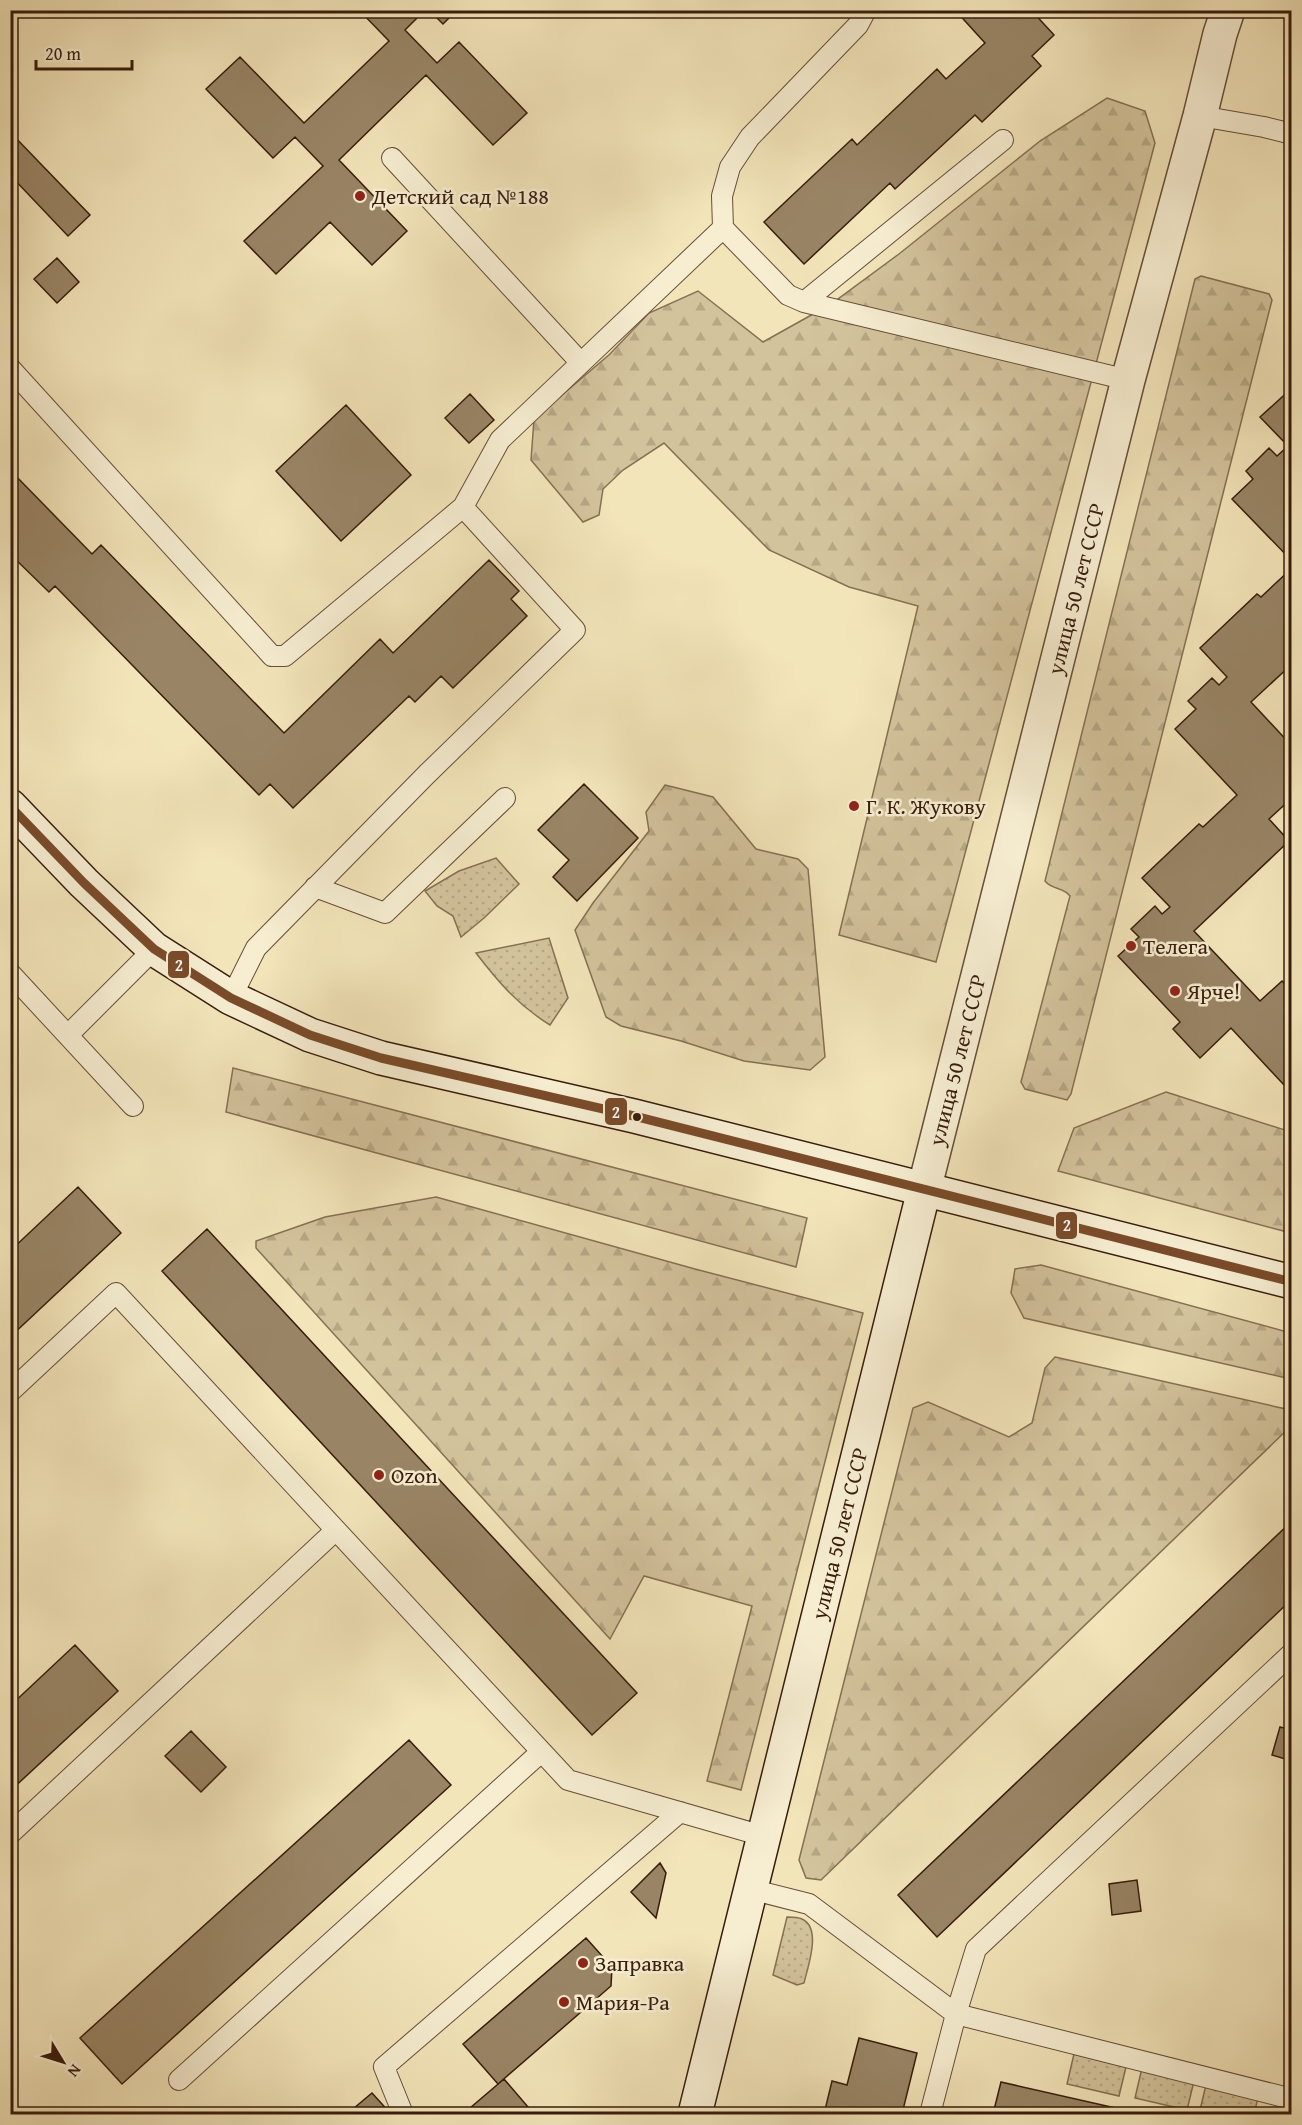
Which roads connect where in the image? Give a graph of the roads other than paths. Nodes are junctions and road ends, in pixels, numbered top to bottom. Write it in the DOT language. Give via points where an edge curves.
graph roads {
  1 [pos="866,10"];
  2 [pos="1228,10"];
  3 [pos="1200,116"];
  4 [pos="1291,131"];
  5 [pos="1004,140"];
  6 [pos="392,158"];
  7 [pos="723,228"];
  8 [pos="804,302"];
  9 [pos="581,363"];
  10 [pos="10,368"];
  11 [pos="1128,380"];
  12 [pos="463,507"];
  13 [pos="505,798"];
  14 [pos="10,806"];
  15 [pos="315,887"];
  16 [pos="154,949"];
  17 [pos="10,973"];
  18 [pos="231,998"];
  19 [pos="68,1035"];
  20 [pos="133,1106"];
  21 [pos="924,1190"];
  22 [pos="1292,1282"];
  23 [pos="10,1392"];
  24 [pos="336,1530"];
  25 [pos="1292,1653"];
  26 [pos="541,1752"];
  27 [pos="680,1812"];
  28 [pos="10,1834"];
  29 [pos="763,1836"];
  30 [pos="750,1888"];
  31 [pos="956,2014"];
  32 [pos="179,2080"];
  33 [pos="1292,2098"];
  34 [pos="403,2115"];
  35 [pos="695,2115"];
  36 [pos="930,2115"];
  1 -- 7 [label="lane" via="858,25 750,137 730,167 722,196"];
  2 -- 3 [label="street, улица 50 лет СССР"];
  3 -- 4 [label="lane"];
  3 -- 11 [label="street, улица 50 лет СССР"];
  5 -- 8 [label="lane"];
  6 -- 9 [label="lane"];
  7 -- 8 [label="lane" via="788,295"];
  7 -- 9 [label="lane"];
  8 -- 11 [label="lane"];
  9 -- 12 [label="lane" via="500,440"];
  10 -- 12 [label="lane" via="272,656 285,656"];
  11 -- 21 [label="street, улица 50 лет СССР"];
  12 -- 15 [label="lane" via="575,630"];
  13 -- 15 [label="lane" via="385,913"];
  14 -- 16 [label="street"];
  15 -- 18 [label="lane" via="255,948"];
  16 -- 18 [label="street"];
  16 -- 19 [label="lane"];
  17 -- 19 [label="lane"];
  18 -- 21 [label="street" via="310,1035 381,1058 634,1116"];
  19 -- 20 [label="lane"];
  21 -- 22 [label="street"];
  21 -- 29 [label="street, улица 50 лет СССР"];
  23 -- 24 [label="lane" via="116,1293"];
  24 -- 26 [label="lane"];
  24 -- 28 [label="lane"];
  25 -- 31 [label="lane" via="976,1949"];
  26 -- 27 [label="lane" via="568,1780"];
  26 -- 32 [label="lane"];
  27 -- 29 [label="lane"];
  27 -- 34 [label="lane" via="384,2067"];
  29 -- 30 [label="street, улица 50 лет СССР"];
  30 -- 31 [label="lane" via="809,1904"];
  30 -- 35 [label="street, улица 50 лет СССР"];
  31 -- 33 [label="lane"];
  31 -- 36 [label="lane"];
}
